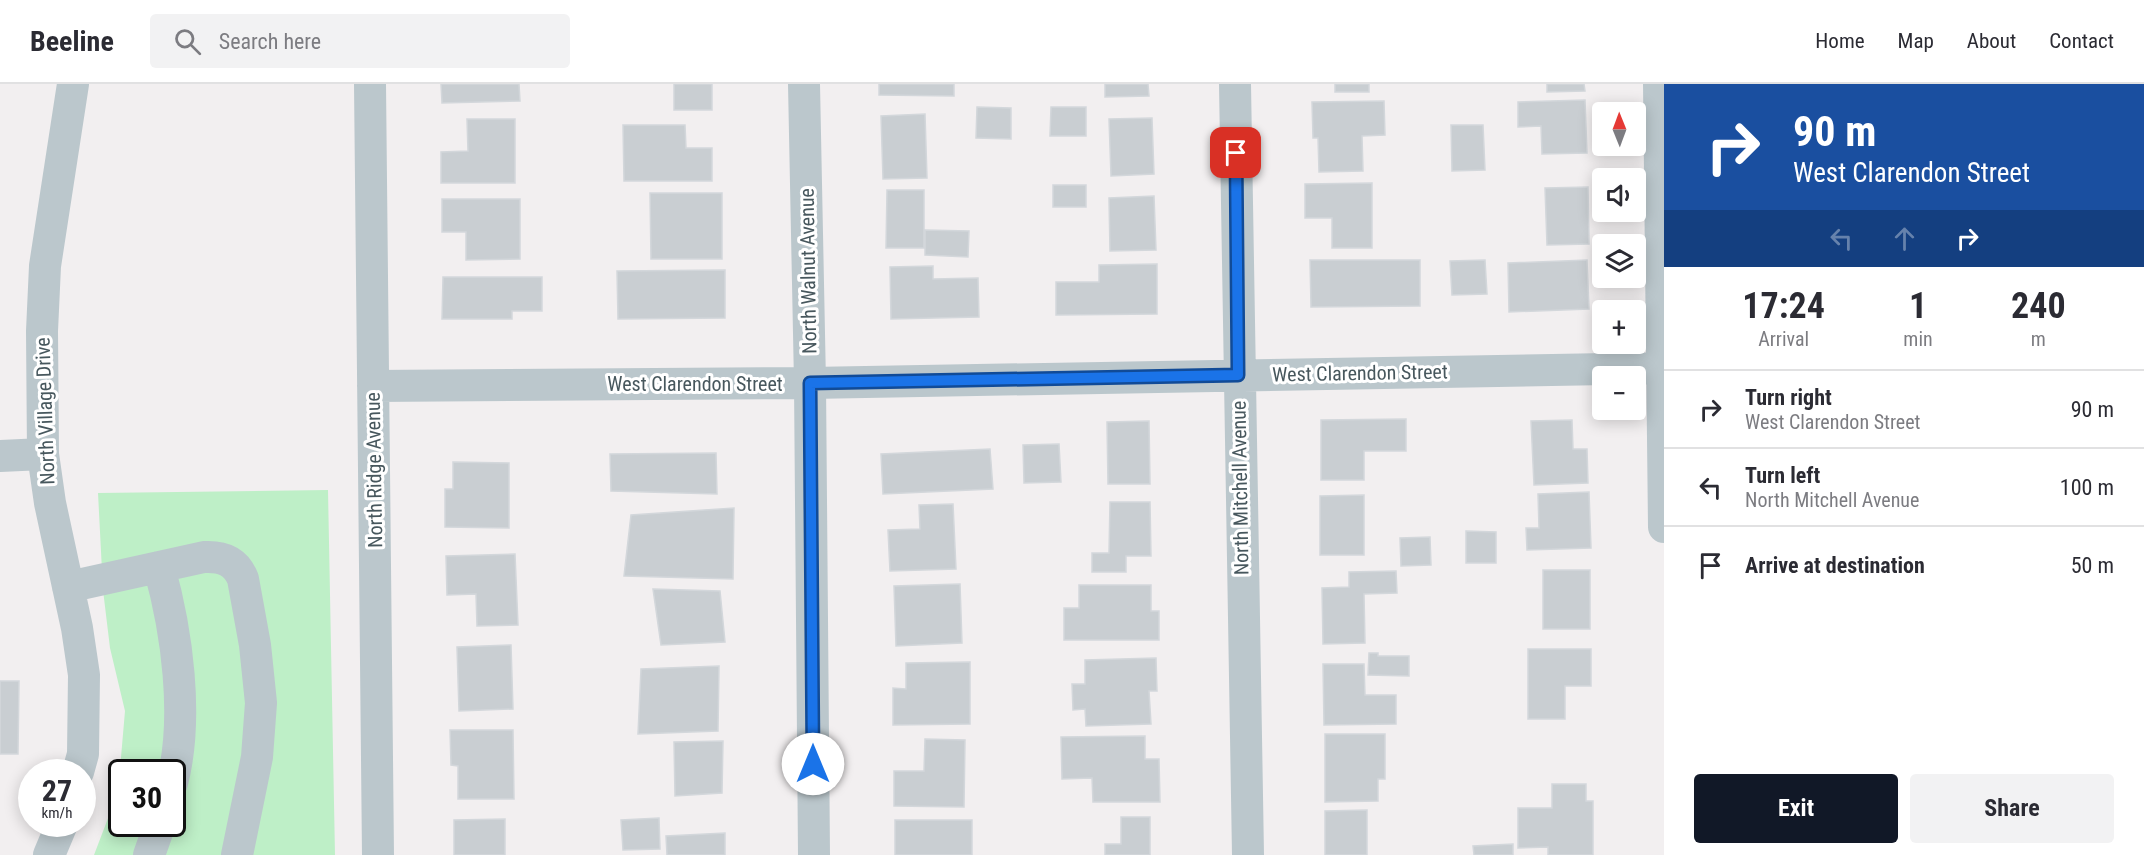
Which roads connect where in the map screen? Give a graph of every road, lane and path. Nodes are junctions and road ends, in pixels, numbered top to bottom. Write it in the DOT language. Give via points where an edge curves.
graph roads {
  1 [pos="73,84"];
  2 [pos="370,84"];
  3 [pos="804,84"];
  4 [pos="1235,84"];
  5 [pos="1659,84"];
  6 [pos="1663,369"];
  7 [pos="1238,375"];
  8 [pos="810,383"];
  9 [pos="373,386"];
  10 [pos="43,454"];
  11 [pos="0,456"];
  12 [pos="1664,527"];
  13 [pos="159,567"];
  14 [pos="68,587"];
  15 [pos="82,759"];
  16 [pos="176,759"];
  17 [pos="155,837"];
  18 [pos="149,855"];
  19 [pos="237,855"];
  20 [pos="378,855"];
  21 [pos="814,855"];
  22 [pos="1248,855"];
  1 -- 10 [label="street, North Village Drive" via="45,266"];
  2 -- 9 [label="street, North Ridge Avenue"];
  3 -- 8 [label="street, North Walnut Avenue"];
  4 -- 7 [label="street, North Mitchell Avenue"];
  5 -- 6 [label="street"];
  6 -- 7 [label="street, West Clarendon Street"];
  6 -- 12 [label="street"];
  7 -- 8 [label="street, West Clarendon Street"];
  7 -- 22 [label="street, North Mitchell Avenue"];
  8 -- 9 [label="street, West Clarendon Street"];
  8 -- 21 [label="street, North Walnut Avenue"];
  9 -- 20 [label="street, North Ridge Avenue"];
  10 -- 11 [label="street"];
  10 -- 14 [label="street, North Village Drive"];
  13 -- 14 [label="street"];
  13 -- 16 [label="street" via="177,654"];
  13 -- 19 [label="street" via="214,556 238,568 243,579 261,703 257,757"];
  14 -- 15 [label="street, North Village Drive" via="84,675"];
  17 -- 18 [label="street"];
}
